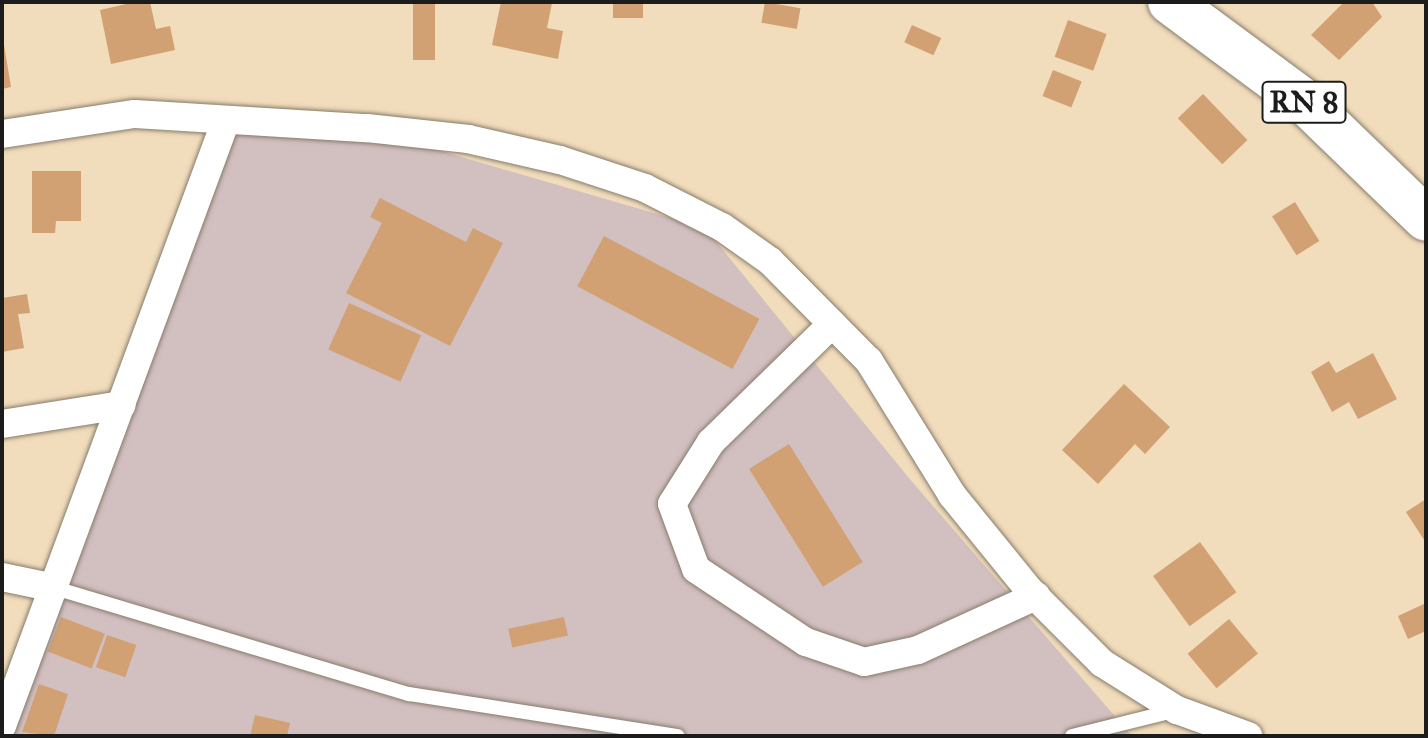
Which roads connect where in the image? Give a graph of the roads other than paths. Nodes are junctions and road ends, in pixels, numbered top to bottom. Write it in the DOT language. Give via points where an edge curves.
graph roads {
  1 [pos="1170,2"];
  2 [pos="226,120"];
  3 [pos="2,134"];
  4 [pos="1426,219"];
  5 [pos="832,324"];
  6 [pos="122,405"];
  7 [pos="2,424"];
  8 [pos="2,577"];
  9 [pos="55,588"];
  10 [pos="1036,596"];
  11 [pos="1177,710"];
  12 [pos="2,726"];
  13 [pos="678,736"];
  14 [pos="1072,736"];
  15 [pos="1248,736"];
  1 -- 4 [label="main road, RN 8" via="1305,102"];
  2 -- 3 [label="street" via="135,114"];
  2 -- 5 [label="street" via="468,139 631,183 722,227 770,261"];
  2 -- 6 [label="street"];
  5 -- 10 [label="street" via="869,361 952,495"];
  5 -- 10 [label="street" via="711,442 672,504 696,569 806,642 864,662 918,650"];
  6 -- 7 [label="street"];
  6 -- 9 [label="street"];
  8 -- 9 [label="street"];
  9 -- 12 [label="street"];
  9 -- 13 [label="lane" via="409,694"];
  10 -- 11 [label="street" via="1102,663"];
  11 -- 14 [label="lane"];
  11 -- 15 [label="street"];
}
